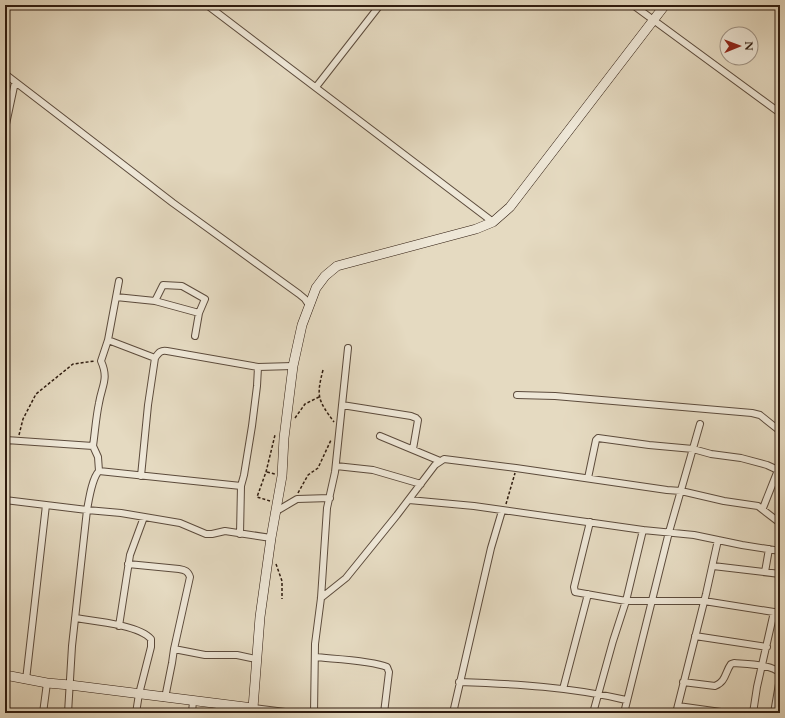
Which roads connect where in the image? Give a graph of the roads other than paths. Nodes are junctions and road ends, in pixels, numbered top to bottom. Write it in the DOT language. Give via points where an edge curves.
graph roads {
  1 [pos="207,5"];
  2 [pos="380,5"];
  3 [pos="633,5"];
  4 [pos="665,5"];
  5 [pos="654,20"];
  6 [pos="5,74"];
  7 [pos="15,82"];
  8 [pos="316,87"];
  9 [pos="780,112"];
  10 [pos="5,129"];
  11 [pos="493,222"];
  12 [pos="119,281"];
  13 [pos="116,297"];
  14 [pos="155,301"];
  15 [pos="309,305"];
  16 [pos="199,313"];
  17 [pos="195,336"];
  18 [pos="108,340"];
  19 [pos="348,348"];
  20 [pos="156,358"];
  21 [pos="293,366"];
  22 [pos="258,367"];
  23 [pos="517,395"];
  24 [pos="342,405"];
  25 [pos="700,424"];
  26 [pos="780,431"];
  27 [pos="380,436"];
  28 [pos="93,446"];
  29 [pos="5,447"];
  30 [pos="413,449"];
  31 [pos="693,449"];
  32 [pos="440,461"];
  33 [pos="336,466"];
  34 [pos="99,471"];
  35 [pos="779,471"];
  36 [pos="141,476"];
  37 [pos="588,478"];
  38 [pos="421,484"];
  39 [pos="241,486"];
  40 [pos="682,491"];
  41 [pos="330,498"];
  42 [pos="409,500"];
  43 [pos="5,502"];
  44 [pos="46,505"];
  45 [pos="763,508"];
  46 [pos="87,510"];
  47 [pos="502,511"];
  48 [pos="275,512"];
  49 [pos="144,517"];
  50 [pos="590,522"];
  51 [pos="780,523"];
  52 [pos="643,530"];
  53 [pos="668,532"];
  54 [pos="240,534"];
  55 [pos="271,538"];
  56 [pos="718,540"];
  57 [pos="769,549"];
  58 [pos="780,551"];
  59 [pos="128,564"];
  60 [pos="713,566"];
  61 [pos="765,572"];
  62 [pos="780,574"];
  63 [pos="588,594"];
  64 [pos="321,598"];
  65 [pos="626,601"];
  66 [pos="651,601"];
  67 [pos="704,601"];
  68 [pos="777,613"];
  69 [pos="75,618"];
  70 [pos="118,626"];
  71 [pos="695,636"];
  72 [pos="767,647"];
  73 [pos="174,649"];
  74 [pos="315,657"];
  75 [pos="256,659"];
  76 [pos="763,666"];
  77 [pos="780,674"];
  78 [pos="5,675"];
  79 [pos="780,678"];
  80 [pos="26,680"];
  81 [pos="460,682"];
  82 [pos="683,682"];
  83 [pos="47,683"];
  84 [pos="70,685"];
  85 [pos="563,689"];
  86 [pos="139,694"];
  87 [pos="599,694"];
  88 [pos="165,698"];
  89 [pos="626,700"];
  90 [pos="193,701"];
  91 [pos="678,706"];
  92 [pos="252,710"];
  93 [pos="43,713"];
  94 [pos="68,713"];
  95 [pos="136,713"];
  96 [pos="192,713"];
  97 [pos="293,713"];
  98 [pos="314,713"];
  99 [pos="384,713"];
  100 [pos="453,713"];
  101 [pos="594,713"];
  102 [pos="624,713"];
  103 [pos="676,713"];
  104 [pos="728,713"];
  105 [pos="753,713"];
  106 [pos="774,713"];
  1 -- 8 [label="street"];
  2 -- 8 [label="street"];
  3 -- 5 [label="street"];
  4 -- 5 [label="street"];
  5 -- 9 [label="street"];
  5 -- 11 [label="street" via="510,207"];
  6 -- 7 [label="street"];
  7 -- 10 [label="street"];
  7 -- 15 [label="street" via="179,207 299,294"];
  8 -- 11 [label="street"];
  11 -- 15 [label="street" via="476,229 337,266 316,288"];
  12 -- 13 [label="street"];
  13 -- 14 [label="street"];
  13 -- 18 [label="street"];
  14 -- 16 [label="street"];
  14 -- 16 [label="street" via="163,285 182,286 205,300"];
  15 -- 21 [label="street"];
  16 -- 17 [label="street"];
  18 -- 20 [label="street"];
  18 -- 28 [label="street" via="101,361 105,378"];
  19 -- 24 [label="street"];
  20 -- 22 [label="street" via="162,350"];
  20 -- 36 [label="street" via="148,405"];
  21 -- 22 [label="street"];
  21 -- 48 [label="street" via="282,476"];
  22 -- 39 [label="street" via="252,426"];
  23 -- 26 [label="street" via="745,412 760,415"];
  24 -- 30 [label="street" via="416,418 418,420"];
  24 -- 33 [label="street"];
  25 -- 31 [label="street"];
  27 -- 30 [label="street"];
  28 -- 29 [label="street" via="6,440"];
  28 -- 34 [label="street" via="98,457"];
  30 -- 32 [label="street"];
  31 -- 35 [label="street" via="741,458"];
  31 -- 37 [label="street" via="598,438"];
  31 -- 40 [label="street"];
  32 -- 37 [label="street" via="450,459"];
  32 -- 38 [label="street"];
  33 -- 38 [label="street" via="373,470"];
  33 -- 41 [label="street"];
  34 -- 36 [label="street"];
  34 -- 46 [label="street" via="93,482"];
  35 -- 45 [label="street"];
  36 -- 39 [label="street"];
  37 -- 40 [label="street"];
  38 -- 42 [label="street"];
  39 -- 54 [label="street"];
  40 -- 45 [label="street"];
  40 -- 53 [label="street"];
  41 -- 48 [label="street" via="297,499"];
  41 -- 64 [label="street" via="327,508"];
  42 -- 47 [label="street"];
  42 -- 64 [label="street" via="346,578"];
  43 -- 44 [label="street"];
  44 -- 46 [label="street"];
  44 -- 80 [label="street"];
  45 -- 51 [label="street"];
  46 -- 49 [label="street"];
  46 -- 69 [label="street"];
  47 -- 50 [label="street"];
  47 -- 81 [label="street"];
  48 -- 55 [label="street"];
  49 -- 54 [label="street" via="189,526 197,532 206,534"];
  49 -- 59 [label="street"];
  50 -- 52 [label="street"];
  50 -- 63 [label="street" via="574,587 575,592"];
  52 -- 53 [label="street"];
  52 -- 65 [label="street"];
  53 -- 56 [label="street"];
  53 -- 66 [label="street"];
  54 -- 55 [label="street"];
  55 -- 75 [label="street"];
  56 -- 57 [label="street"];
  56 -- 60 [label="street"];
  57 -- 58 [label="street"];
  57 -- 61 [label="street"];
  59 -- 70 [label="street"];
  59 -- 73 [label="street" via="189,572"];
  60 -- 61 [label="street"];
  60 -- 67 [label="street"];
  61 -- 62 [label="street"];
  63 -- 65 [label="street"];
  63 -- 85 [label="street"];
  64 -- 74 [label="street"];
  65 -- 66 [label="street"];
  65 -- 87 [label="street"];
  66 -- 67 [label="street"];
  66 -- 89 [label="street"];
  67 -- 68 [label="street"];
  67 -- 71 [label="street"];
  68 -- 72 [label="street"];
  69 -- 70 [label="street"];
  69 -- 84 [label="street"];
  70 -- 86 [label="street" via="148,634 151,639"];
  71 -- 72 [label="street"];
  71 -- 82 [label="street"];
  72 -- 76 [label="street"];
  73 -- 75 [label="street" via="205,655 237,655"];
  73 -- 88 [label="street"];
  74 -- 98 [label="street"];
  74 -- 99 [label="street" via="387,667 389,672"];
  75 -- 92 [label="street"];
  76 -- 77 [label="street"];
  76 -- 82 [label="street" via="731,664 726,676 715,686"];
  76 -- 105 [label="street"];
  78 -- 80 [label="street"];
  79 -- 106 [label="street"];
  80 -- 83 [label="street"];
  81 -- 85 [label="street"];
  81 -- 100 [label="street"];
  82 -- 91 [label="street"];
  83 -- 84 [label="street"];
  83 -- 93 [label="street"];
  84 -- 86 [label="street"];
  84 -- 94 [label="street"];
  85 -- 87 [label="street"];
  86 -- 88 [label="street"];
  86 -- 95 [label="street"];
  87 -- 89 [label="street"];
  87 -- 101 [label="street"];
  88 -- 90 [label="street"];
  89 -- 102 [label="street"];
  90 -- 92 [label="street"];
  90 -- 96 [label="street"];
  91 -- 103 [label="street"];
  91 -- 104 [label="street"];
  92 -- 97 [label="street"];
}
